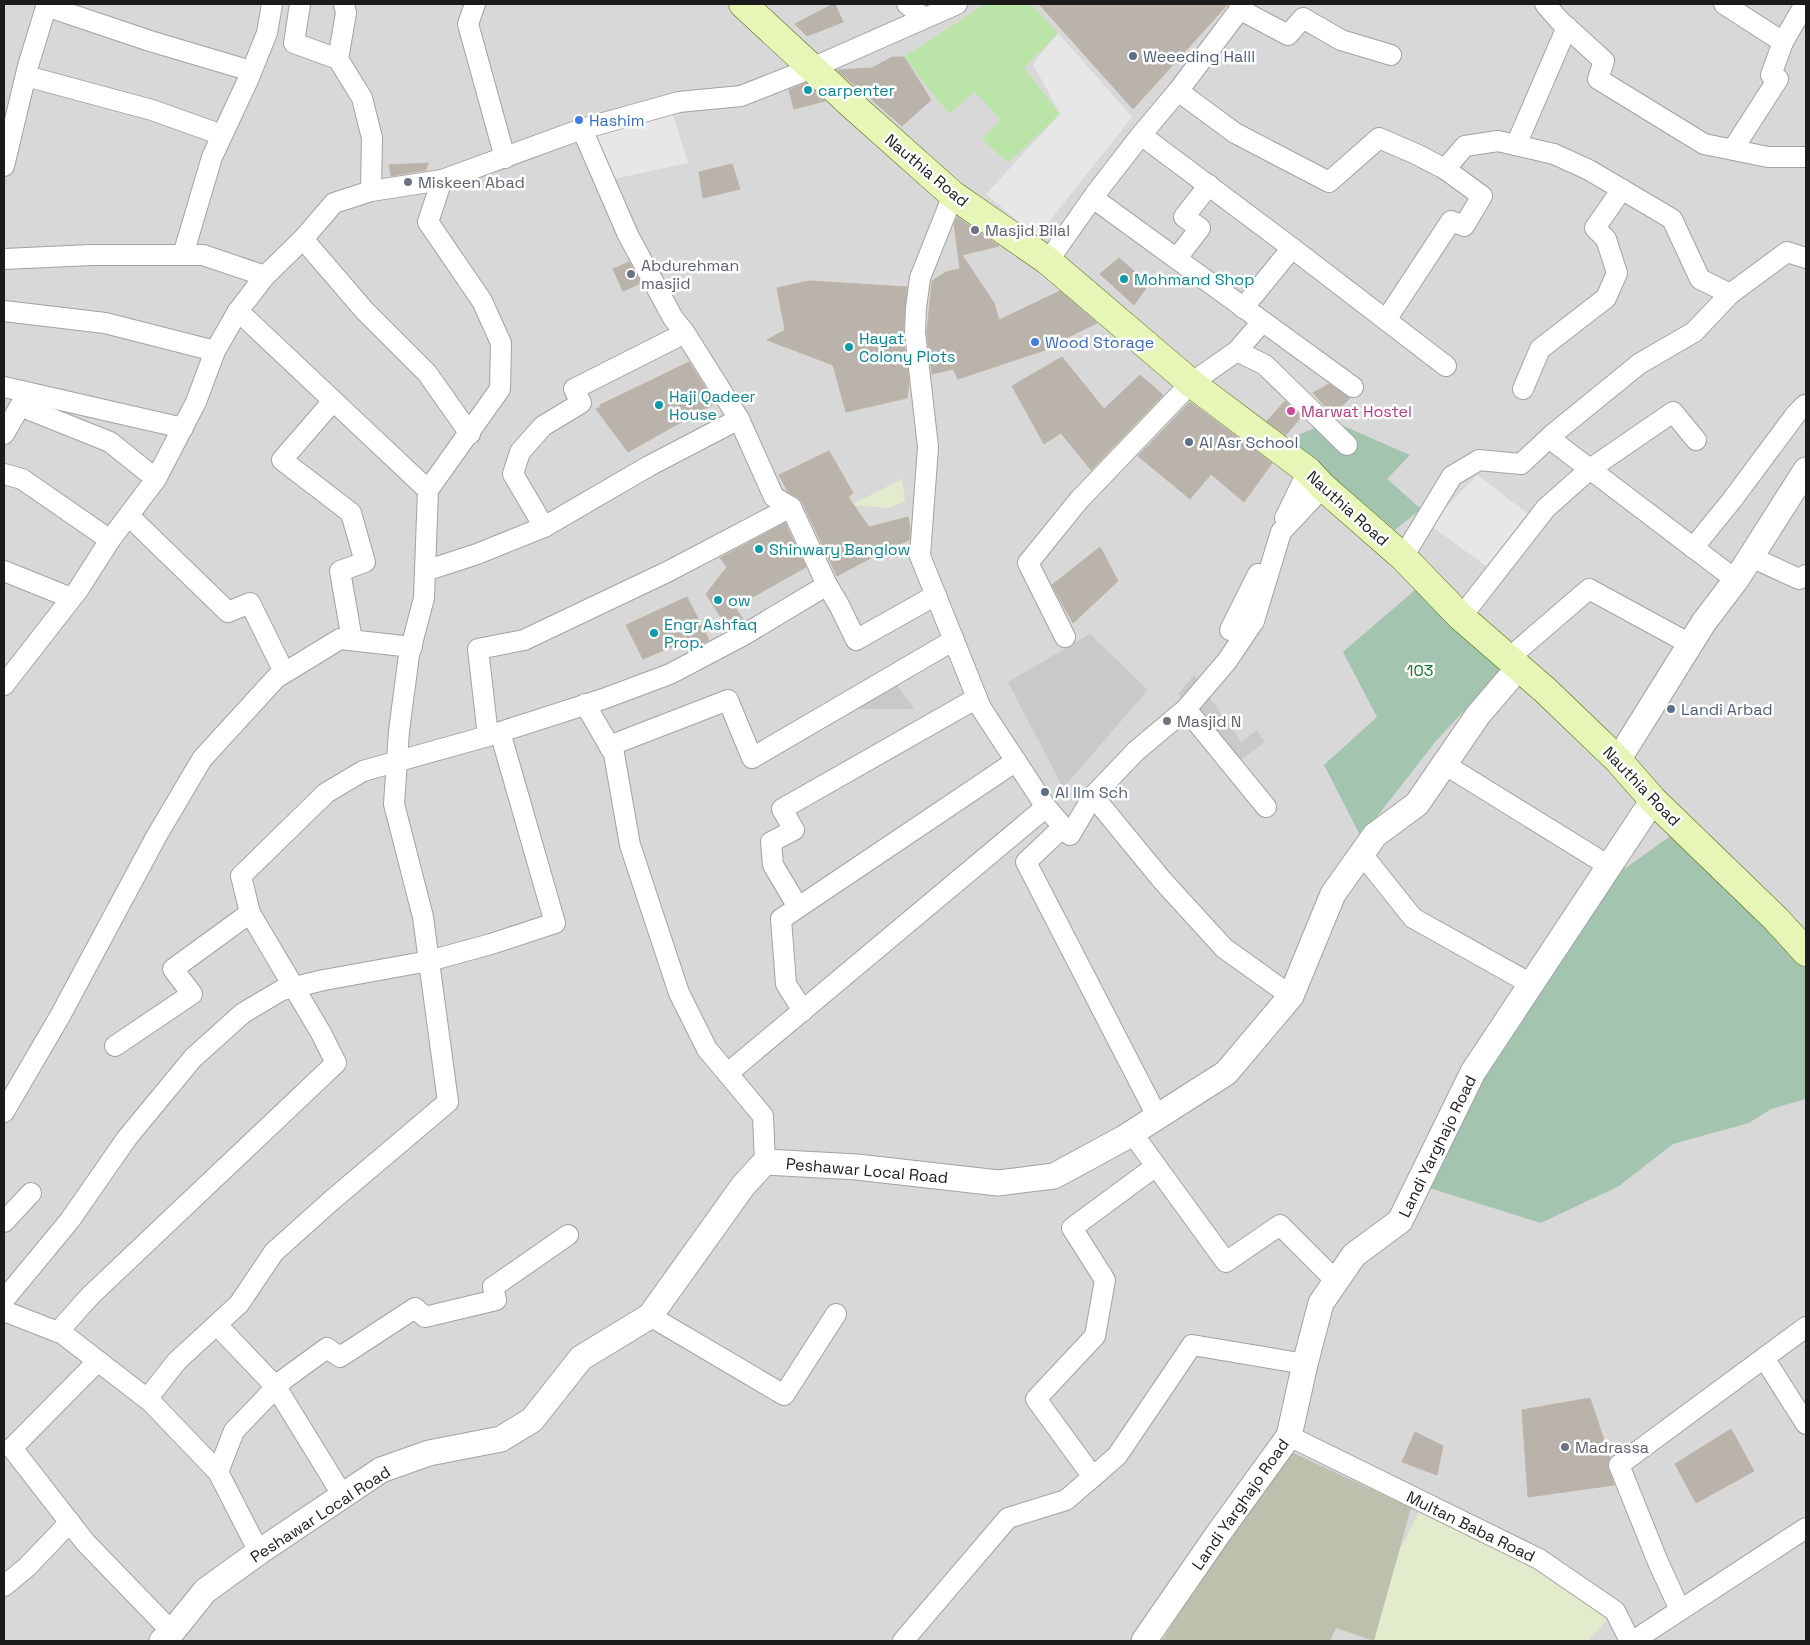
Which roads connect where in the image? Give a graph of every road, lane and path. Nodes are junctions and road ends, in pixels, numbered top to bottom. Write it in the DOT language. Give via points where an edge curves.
graph roads {
  1 [pos="272,4"];
  2 [pos="300,4"];
  3 [pos="344,4"];
  4 [pos="475,4"];
  5 [pos="907,4"];
  6 [pos="957,4"];
  7 [pos="1545,4"];
  8 [pos="1724,4"];
  9 [pos="1805,4"];
  10 [pos="47,5"];
  11 [pos="753,7"];
  12 [pos="1242,7"];
  13 [pos="924,18"];
  14 [pos="1567,27"];
  15 [pos="1783,42"];
  16 [pos="1390,54"];
  17 [pos="338,59"];
  18 [pos="812,68"];
  19 [pos="252,71"];
  20 [pos="26,76"];
  21 [pos="1178,91"];
  22 [pos="582,129"];
  23 [pos="222,135"];
  24 [pos="1141,135"];
  25 [pos="1516,145"];
  26 [pos="1733,150"];
  27 [pos="1806,157"];
  28 [pos="505,158"];
  29 [pos="4,166"];
  30 [pos="1445,170"];
  31 [pos="442,180"];
  32 [pos="1209,186"];
  33 [pos="1622,189"];
  34 [pos="371,191"];
  35 [pos="952,195"];
  36 [pos="1093,198"];
  37 [pos="303,238"];
  38 [pos="1292,248"];
  39 [pos="183,254"];
  40 [pos="1177,258"];
  41 [pos="1806,258"];
  42 [pos="4,259"];
  43 [pos="1048,261"];
  44 [pos="266,276"];
  45 [pos="1730,294"];
  46 [pos="1243,308"];
  47 [pos="4,311"];
  48 [pos="238,311"];
  49 [pos="1386,320"];
  50 [pos="1262,322"];
  51 [pos="685,333"];
  52 [pos="215,351"];
  53 [pos="1237,351"];
  54 [pos="1446,366"];
  55 [pos="1191,383"];
  56 [pos="4,387"];
  57 [pos="1353,387"];
  58 [pos="1523,388"];
  59 [pos="333,402"];
  60 [pos="1805,405"];
  61 [pos="739,419"];
  62 [pos="183,428"];
  63 [pos="4,434"];
  64 [pos="470,434"];
  65 [pos="1549,438"];
  66 [pos="1696,440"];
  67 [pos="1346,445"];
  68 [pos="1590,469"];
  69 [pos="1806,470"];
  70 [pos="4,474"];
  71 [pos="156,479"];
  72 [pos="1316,479"];
  73 [pos="428,490"];
  74 [pos="791,507"];
  75 [pos="129,516"];
  76 [pos="544,527"];
  77 [pos="110,540"];
  78 [pos="1693,548"];
  79 [pos="1403,556"];
  80 [pos="1751,557"];
  81 [pos="4,571"];
  82 [pos="425,571"];
  83 [pos="1806,575"];
  84 [pos="1736,580"];
  85 [pos="827,585"];
  86 [pos="936,595"];
  87 [pos="71,598"];
  88 [pos="1461,617"];
  89 [pos="1230,630"];
  90 [pos="1065,637"];
  91 [pos="352,640"];
  92 [pos="954,640"];
  93 [pos="1690,644"];
  94 [pos="412,647"];
  95 [pos="1514,663"];
  96 [pos="284,672"];
  97 [pos="4,685"];
  98 [pos="977,698"];
  99 [pos="585,704"];
  100 [pos="1186,709"];
  101 [pos="494,734"];
  102 [pos="609,746"];
  103 [pos="1618,760"];
  104 [pos="397,761"];
  105 [pos="1016,761"];
  106 [pos="1444,764"];
  107 [pos="1093,796"];
  108 [pos="1653,800"];
  109 [pos="1046,806"];
  110 [pos="1266,806"];
  111 [pos="1063,827"];
  112 [pos="1362,854"];
  113 [pos="1609,866"];
  114 [pos="798,907"];
  115 [pos="250,913"];
  116 [pos="1806,952"];
  117 [pos="429,961"];
  118 [pos="1531,984"];
  119 [pos="294,987"];
  120 [pos="1291,996"];
  121 [pos="802,1011"];
  122 [pos="115,1046"];
  123 [pos="728,1073"];
  124 [pos="4,1112"];
  125 [pos="1157,1116"];
  126 [pos="1132,1133"];
  127 [pos="765,1162"];
  128 [pos="1156,1166"];
  129 [pos="31,1193"];
  130 [pos="4,1222"];
  131 [pos="568,1235"];
  132 [pos="1336,1281"];
  133 [pos="4,1300"];
  134 [pos="4,1311"];
  135 [pos="836,1314"];
  136 [pos="650,1316"];
  137 [pos="217,1325"];
  138 [pos="1806,1327"];
  139 [pos="58,1332"];
  140 [pos="1764,1358"];
  141 [pos="98,1361"];
  142 [pos="1305,1364"];
  143 [pos="276,1387"];
  144 [pos="147,1399"];
  145 [pos="1806,1424"];
  146 [pos="1290,1436"];
  147 [pos="218,1472"];
  148 [pos="1093,1477"];
  149 [pos="343,1496"];
  150 [pos="70,1522"];
  151 [pos="1806,1528"];
  152 [pos="259,1552"];
  153 [pos="4,1586"];
  154 [pos="1680,1610"];
  155 [pos="167,1637"];
  156 [pos="903,1641"];
  157 [pos="1144,1641"];
  158 [pos="1631,1641"];
  1 -- 19 [label="street" via="267,33"];
  2 -- 17 [label="street" via="294,43"];
  3 -- 17 [label="street" via="346,13"];
  4 -- 28 [label="street" via="468,24"];
  5 -- 13 [label="street"];
  6 -- 13 [label="street"];
  7 -- 14 [label="street"];
  8 -- 15 [label="street"];
  9 -- 15 [label="street"];
  10 -- 19 [label="street" via="150,41"];
  10 -- 20 [label="street"];
  11 -- 18 [label="main road, Nauthia Road"];
  12 -- 16 [label="street" via="1288,35 1303,18 1341,40"];
  12 -- 21 [label="street"];
  13 -- 18 [label="street"];
  14 -- 25 [label="street"];
  14 -- 26 [label="street" via="1604,61 1598,79 1704,144"];
  15 -- 26 [label="street" via="1771,75 1778,79"];
  17 -- 34 [label="street" via="362,98 372,138"];
  18 -- 22 [label="street" via="742,96 678,102"];
  18 -- 35 [label="main road, Nauthia Road"];
  19 -- 23 [label="street"];
  20 -- 23 [label="street" via="152,110"];
  20 -- 29 [label="street"];
  21 -- 24 [label="street"];
  21 -- 30 [label="street" via="1235,133 1329,182 1379,138"];
  22 -- 28 [label="street"];
  22 -- 51 [label="street" via="628,236 673,318"];
  23 -- 39 [label="street" via="212,157"];
  24 -- 32 [label="street"];
  24 -- 36 [label="street"];
  25 -- 30 [label="street" via="1498,141 1465,146"];
  25 -- 33 [label="street" via="1554,154"];
  26 -- 27 [label="street" via="1768,157"];
  28 -- 31 [label="street"];
  30 -- 49 [label="street" via="1482,196 1464,226 1451,221"];
  31 -- 34 [label="street"];
  31 -- 64 [label="street" via="428,222 482,301 501,343 500,389"];
  32 -- 38 [label="street"];
  32 -- 40 [label="street" via="1184,217 1200,228"];
  33 -- 45 [label="street" via="1672,219 1700,279"];
  33 -- 58 [label="street" via="1595,228 1606,239 1617,272 1606,298 1540,349"];
  34 -- 37 [label="street" via="334,203"];
  35 -- 43 [label="main road, Nauthia Road"];
  35 -- 86 [label="street" via="920,278 916,308 915,333 928,447 920,556"];
  36 -- 40 [label="street"];
  36 -- 43 [label="street"];
  37 -- 44 [label="street"];
  37 -- 64 [label="street" via="364,310 427,373"];
  38 -- 46 [label="street"];
  38 -- 49 [label="street"];
  39 -- 42 [label="street" via="91,254"];
  39 -- 44 [label="street" via="203,254"];
  40 -- 46 [label="street"];
  41 -- 45 [label="street" via="1787,252"];
  43 -- 55 [label="main road, Nauthia Road"];
  44 -- 48 [label="street"];
  45 -- 65 [label="street" via="1694,332 1639,364"];
  46 -- 50 [label="street"];
  47 -- 52 [label="street" via="105,323"];
  48 -- 52 [label="street"];
  48 -- 59 [label="street"];
  49 -- 54 [label="street"];
  50 -- 53 [label="street"];
  50 -- 57 [label="street"];
  51 -- 61 [label="street"];
  51 -- 76 [label="street" via="574,389 581,403 544,426 520,452 513,474"];
  52 -- 62 [label="street"];
  53 -- 55 [label="street"];
  53 -- 67 [label="street" via="1265,365"];
  55 -- 72 [label="main road, Nauthia Road"];
  55 -- 90 [label="street" via="1079,500 1028,563"];
  56 -- 62 [label="street"];
  59 -- 73 [label="street"];
  59 -- 91 [label="street" via="282,460 351,513 365,562 340,571"];
  60 -- 78 [label="street"];
  61 -- 74 [label="street" via="774,497"];
  61 -- 76 [label="street"];
  62 -- 71 [label="street"];
  63 -- 71 [label="street" via="20,406 110,442"];
  64 -- 73 [label="street"];
  65 -- 68 [label="street"];
  65 -- 79 [label="street" via="1521,464 1479,460 1452,476"];
  66 -- 68 [label="street" via="1673,412"];
  68 -- 78 [label="street"];
  68 -- 88 [label="street" via="1546,508"];
  69 -- 80 [label="street"];
  70 -- 77 [label="street" via="22,479"];
  71 -- 75 [label="street"];
  72 -- 79 [label="main road, Nauthia Road"];
  72 -- 89 [label="street"];
  72 -- 100 [label="street" via="1281,532 1254,621"];
  73 -- 82 [label="street"];
  74 -- 85 [label="street"];
  74 -- 101 [label="street" via="667,572 524,640 478,649"];
  75 -- 77 [label="street"];
  75 -- 96 [label="street" via="228,612 250,603"];
  76 -- 82 [label="street"];
  77 -- 87 [label="street"];
  78 -- 84 [label="street"];
  79 -- 88 [label="main road, Nauthia Road"];
  80 -- 83 [label="street" via="1799,579"];
  80 -- 84 [label="street"];
  81 -- 87 [label="street"];
  82 -- 94 [label="street" via="424,598"];
  84 -- 93 [label="street"];
  85 -- 86 [label="street" via="856,640"];
  85 -- 99 [label="street" via="670,674"];
  86 -- 92 [label="street"];
  87 -- 97 [label="street"];
  88 -- 95 [label="main road, Nauthia Road"];
  91 -- 94 [label="street"];
  91 -- 96 [label="street" via="340,639"];
  92 -- 98 [label="street"];
  92 -- 102 [label="street" via="752,758 728,700"];
  93 -- 95 [label="street" via="1589,588"];
  93 -- 103 [label="street"];
  94 -- 104 [label="street"];
  95 -- 103 [label="main road, Nauthia Road"];
  95 -- 106 [label="street, Peshawar Local Road"];
  96 -- 124 [label="street" via="202,759"];
  98 -- 105 [label="street"];
  98 -- 114 [label="street" via="782,809 794,830 771,842 773,865"];
  99 -- 101 [label="street"];
  99 -- 102 [label="street"];
  100 -- 107 [label="street" via="1136,751"];
  100 -- 110 [label="street"];
  101 -- 104 [label="street"];
  101 -- 117 [label="street" via="555,923"];
  102 -- 123 [label="street" via="614,754 630,845 679,993 707,1049"];
  103 -- 108 [label="main road, Nauthia Road"];
  104 -- 115 [label="street" via="363,771 326,793 241,876"];
  104 -- 117 [label="street" via="394,804 423,917"];
  105 -- 109 [label="street"];
  105 -- 114 [label="street"];
  106 -- 112 [label="street, Peshawar Local Road" via="1418,804 1375,835"];
  106 -- 113 [label="street"];
  107 -- 111 [label="street" via="1070,835"];
  107 -- 120 [label="street" via="1162,880 1224,948"];
  108 -- 113 [label="street, Landi Yarghajo Road"];
  108 -- 116 [label="main road, Nauthia Road"];
  109 -- 111 [label="street"];
  109 -- 121 [label="street"];
  111 -- 125 [label="street" via="1026,862"];
  112 -- 118 [label="street" via="1412,918"];
  112 -- 120 [label="street, Peshawar Local Road" via="1334,894"];
  113 -- 118 [label="street, Landi Yarghajo Road"];
  114 -- 121 [label="street" via="781,919 786,984"];
  115 -- 119 [label="street"];
  115 -- 122 [label="street" via="173,969 192,994"];
  117 -- 119 [label="street"];
  117 -- 137 [label="street" via="448,1102 274,1252 239,1304"];
  118 -- 132 [label="street, Landi Yarghajo Road" via="1473,1072 1400,1222 1354,1255"];
  119 -- 133 [label="street" via="282,990 243,1013 193,1058 127,1138 70,1220"];
  119 -- 139 [label="street" via="336,1063 90,1296"];
  120 -- 125 [label="street, Peshawar Local Road" via="1226,1073"];
  121 -- 123 [label="street"];
  123 -- 127 [label="street" via="763,1116"];
  125 -- 126 [label="street, Peshawar Local Road"];
  126 -- 127 [label="street, Peshawar Local Road" via="1054,1176 998,1183 857,1167"];
  126 -- 128 [label="street"];
  127 -- 136 [label="street, Peshawar Local Road" via="743,1186"];
  128 -- 132 [label="street" via="1226,1262 1280,1224"];
  128 -- 148 [label="street" via="1072,1228 1105,1280 1095,1336 1036,1399"];
  129 -- 130 [label="street"];
  131 -- 143 [label="street" via="493,1287 496,1300 425,1317 416,1308 340,1357 327,1348"];
  132 -- 142 [label="street, Landi Yarghajo Road" via="1321,1304"];
  134 -- 139 [label="street"];
  135 -- 136 [label="street" via="784,1395"];
  136 -- 149 [label="street, Peshawar Local Road" via="581,1358 532,1420 501,1439 429,1453 381,1470"];
  137 -- 143 [label="street"];
  137 -- 144 [label="street" via="177,1361"];
  138 -- 140 [label="street"];
  139 -- 141 [label="street"];
  140 -- 145 [label="street"];
  140 -- 154 [label="street" via="1619,1465"];
  141 -- 144 [label="street"];
  141 -- 150 [label="street" via="12,1448"];
  142 -- 146 [label="street, Landi Yarghajo Road"];
  142 -- 148 [label="street" via="1192,1345 1117,1456"];
  143 -- 147 [label="street" via="234,1431"];
  143 -- 149 [label="street"];
  144 -- 147 [label="street"];
  146 -- 157 [label="street, Landi Yarghajo Road"];
  146 -- 158 [label="street, Multan Baba Road" via="1539,1559 1615,1611"];
  147 -- 152 [label="street"];
  148 -- 156 [label="street" via="1066,1500 1008,1518"];
  149 -- 152 [label="street, Peshawar Local Road"];
  150 -- 153 [label="street"];
  150 -- 155 [label="street"];
  151 -- 154 [label="street"];
  152 -- 155 [label="street, Peshawar Local Road" via="205,1591"];
  154 -- 158 [label="street"];
}
